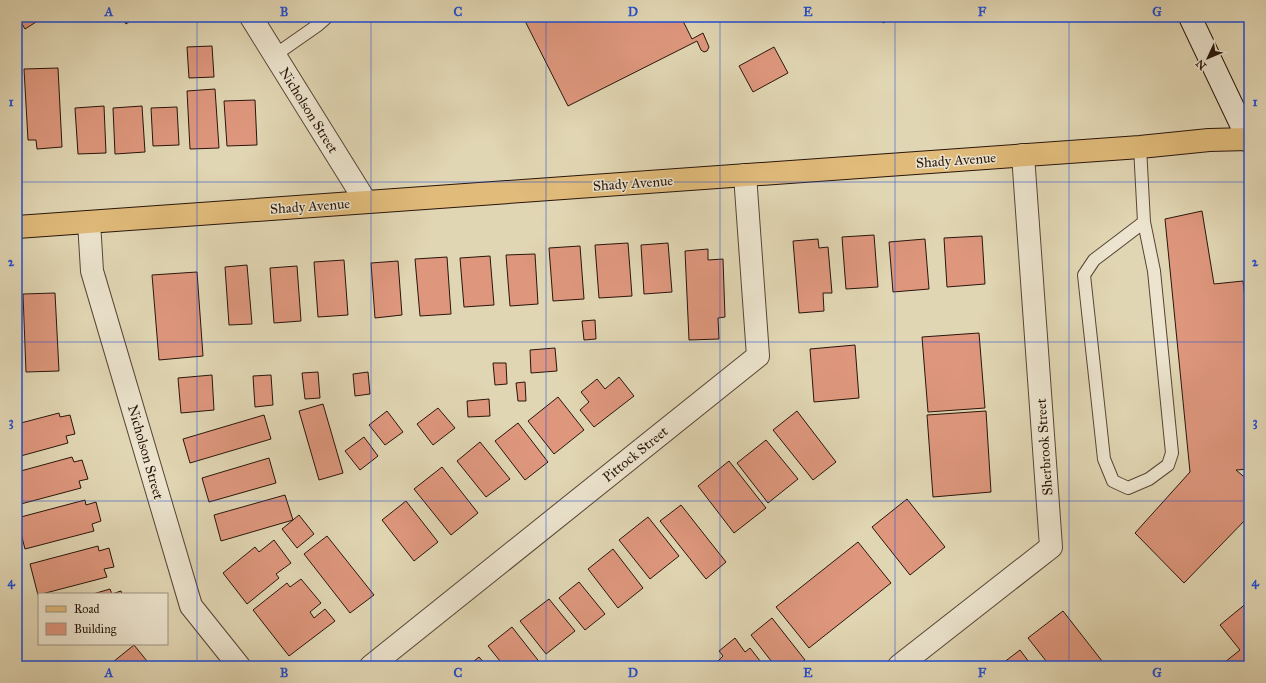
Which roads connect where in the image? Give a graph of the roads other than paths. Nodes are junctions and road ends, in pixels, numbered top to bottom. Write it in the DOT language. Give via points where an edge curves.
graph roads {
  1 [pos="251,17"];
  2 [pos="327,17"];
  3 [pos="1190,17"];
  4 [pos="275,55"];
  5 [pos="1249,139"];
  6 [pos="1140,147"];
  7 [pos="1023,155"];
  8 [pos="745,175"];
  9 [pos="366,202"];
  10 [pos="89,222"];
  11 [pos="1144,222"];
  12 [pos="17,228"];
  13 [pos="239,666"];
  14 [pos="371,666"];
  15 [pos="899,666"];
  1 -- 4 [label="street, Nicholson Street"];
  2 -- 4 [label="lane"];
  3 -- 5 [label="street"];
  4 -- 9 [label="street, Nicholson Street"];
  5 -- 6 [label="main road, Shady Avenue"];
  6 -- 7 [label="main road, Shady Avenue"];
  6 -- 11 [label="lane"];
  7 -- 8 [label="main road, Shady Avenue"];
  7 -- 15 [label="street, Sherbrook Street" via="1051,547"];
  8 -- 9 [label="main road, Shady Avenue"];
  8 -- 14 [label="street, Pittock Street" via="758,356"];
  9 -- 10 [label="main road, Shady Avenue"];
  10 -- 12 [label="main road, Shady Avenue"];
  10 -- 13 [label="street, Nicholson Street" via="92,271 191,606"];
  11 -- 11 [label="lane" via="1154,271 1172,453 1168,465 1149,479 1128,488 1113,481 1104,459 1084,275 1094,260"];
}
